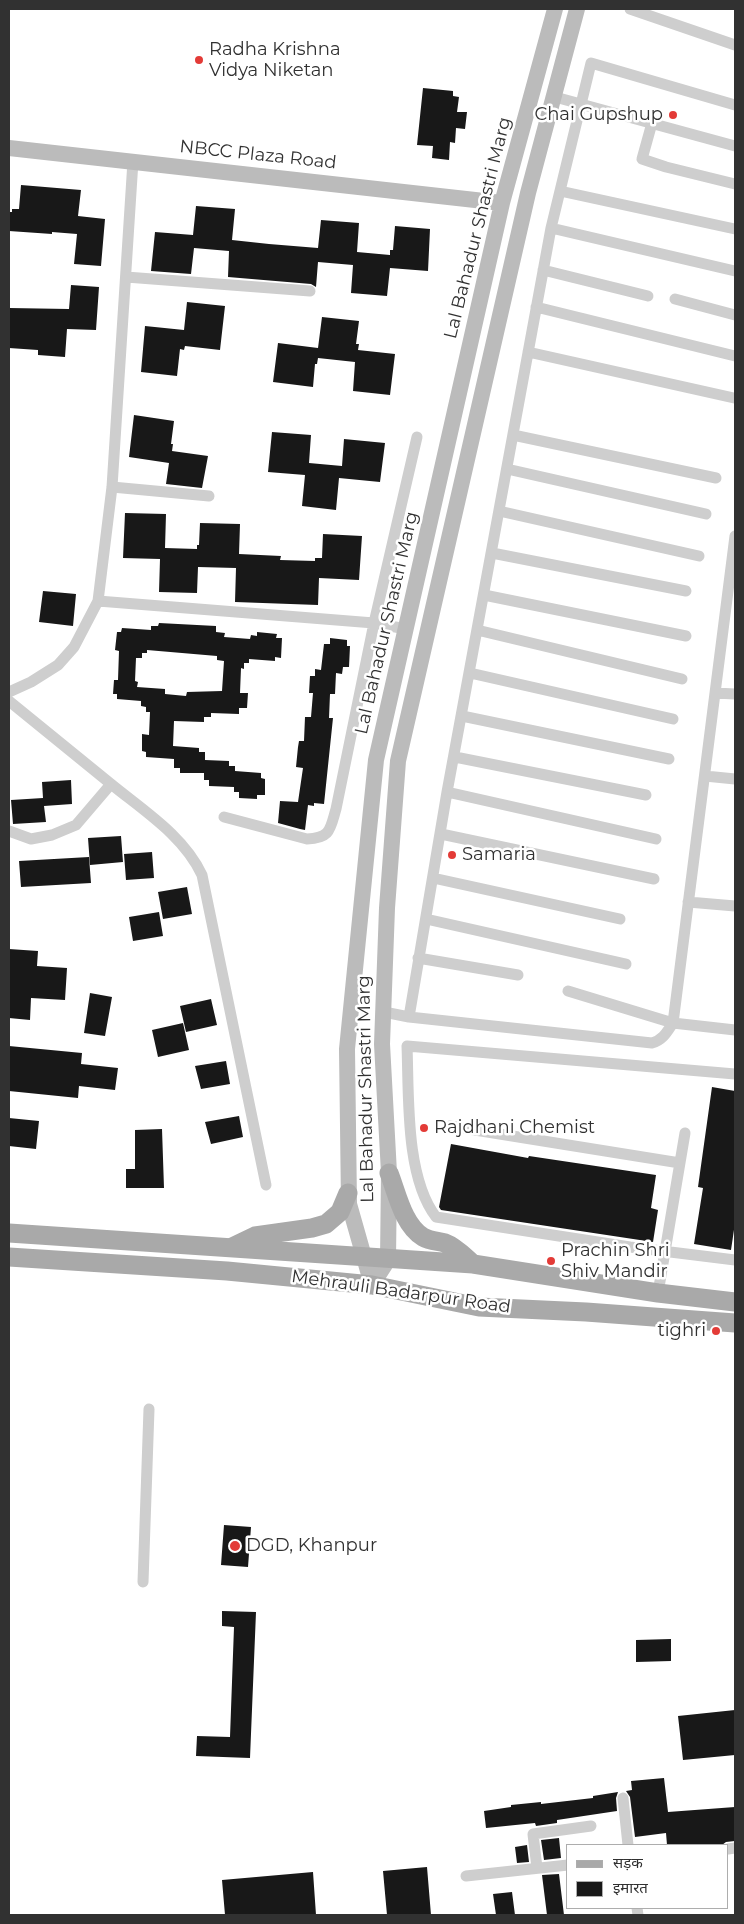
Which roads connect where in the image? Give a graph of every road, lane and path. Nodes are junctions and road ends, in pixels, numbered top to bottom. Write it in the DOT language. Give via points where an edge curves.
graph roads {
  1 [pos="556,9"];
  2 [pos="577,9"];
  3 [pos="630,9"];
  4 [pos="735,45"];
  5 [pos="555,97"];
  6 [pos="581,104"];
  7 [pos="735,106"];
  8 [pos="652,123"];
  9 [pos="735,146"];
  10 [pos="9,148"];
  11 [pos="134,161"];
  12 [pos="735,184"];
  13 [pos="560,191"];
  14 [pos="502,203"];
  15 [pos="551,228"];
  16 [pos="735,229"];
  17 [pos="543,270"];
  18 [pos="735,271"];
  19 [pos="126,277"];
  20 [pos="310,291"];
  21 [pos="648,296"];
  22 [pos="675,299"];
  23 [pos="536,307"];
  24 [pos="735,315"];
  25 [pos="528,352"];
  26 [pos="735,356"];
  27 [pos="734,398"];
  28 [pos="513,435"];
  29 [pos="416,437"];
  30 [pos="507,469"];
  31 [pos="716,478"];
  32 [pos="112,487"];
  33 [pos="209,496"];
  34 [pos="499,510"];
  35 [pos="706,514"];
  36 [pos="735,536"];
  37 [pos="492,552"];
  38 [pos="699,556"];
  39 [pos="686,591"];
  40 [pos="484,596"];
  41 [pos="98,601"];
  42 [pos="374,622"];
  43 [pos="406,629"];
  44 [pos="477,630"];
  45 [pos="686,636"];
  46 [pos="470,673"];
  47 [pos="682,679"];
  48 [pos="9,692"];
  49 [pos="715,693"];
  50 [pos="735,694"];
  51 [pos="9,701"];
  52 [pos="462,716"];
  53 [pos="673,719"];
  54 [pos="455,757"];
  55 [pos="669,759"];
  56 [pos="705,776"];
  57 [pos="735,779"];
  58 [pos="111,784"];
  59 [pos="447,792"];
  60 [pos="646,795"];
  61 [pos="224,817"];
  62 [pos="9,831"];
  63 [pos="441,834"];
  64 [pos="656,839"];
  65 [pos="433,878"];
  66 [pos="654,879"];
  67 [pos="688,902"];
  68 [pos="735,906"];
  69 [pos="426,919"];
  70 [pos="620,919"];
  71 [pos="418,958"];
  72 [pos="626,964"];
  73 [pos="518,975"];
  74 [pos="568,992"];
  75 [pos="384,1012"];
  76 [pos="409,1017"];
  77 [pos="673,1023"];
  78 [pos="735,1026"];
  79 [pos="735,1074"];
  80 [pos="450,1126"];
  81 [pos="685,1133"];
  82 [pos="680,1163"];
  83 [pos="389,1173"];
  84 [pos="266,1185"];
  85 [pos="348,1193"];
  86 [pos="9,1233"];
  87 [pos="231,1247"];
  88 [pos="735,1248"];
  89 [pos="665,1251"];
  90 [pos="9,1257"];
  91 [pos="364,1258"];
  92 [pos="388,1260"];
  93 [pos="734,1260"];
  94 [pos="473,1264"];
  95 [pos="372,1285"];
  96 [pos="658,1293"];
  97 [pos="735,1302"];
  98 [pos="735,1323"];
  99 [pos="149,1409"];
  100 [pos="142,1582"];
  101 [pos="623,1798"];
  102 [pos="590,1826"];
  103 [pos="628,1844"];
  104 [pos="566,1865"];
  105 [pos="537,1868"];
  106 [pos="466,1876"];
  1 -- 14 [label="main road, Lal Bahadur Shastri Marg"];
  2 -- 5 [label="main road, Lal Bahadur Shastri Marg"];
  3 -- 4 [label="street"];
  5 -- 6 [label="street"];
  5 -- 75 [label="main road, Lal Bahadur Shastri Marg" via="528,193 398,761 387,908"];
  6 -- 7 [label="street" via="591,64"];
  6 -- 8 [label="street"];
  6 -- 13 [label="street"];
  8 -- 9 [label="street"];
  8 -- 12 [label="street" via="642,159"];
  10 -- 11 [label="main road, NBCC Plaza Road"];
  11 -- 14 [label="main road, NBCC Plaza Road"];
  11 -- 19 [label="street"];
  13 -- 15 [label="street"];
  13 -- 16 [label="street"];
  14 -- 43 [label="main road, Lal Bahadur Shastri Marg"];
  15 -- 17 [label="street"];
  15 -- 18 [label="street"];
  17 -- 21 [label="street"];
  17 -- 23 [label="street"];
  19 -- 20 [label="street"];
  19 -- 32 [label="street"];
  22 -- 24 [label="street"];
  23 -- 25 [label="street"];
  23 -- 26 [label="street"];
  25 -- 27 [label="street"];
  25 -- 28 [label="street"];
  28 -- 30 [label="street"];
  28 -- 31 [label="street"];
  29 -- 42 [label="street"];
  30 -- 34 [label="street"];
  30 -- 35 [label="street"];
  32 -- 33 [label="street"];
  32 -- 41 [label="street"];
  34 -- 37 [label="street"];
  34 -- 38 [label="street"];
  36 -- 49 [label="street"];
  37 -- 39 [label="street"];
  37 -- 40 [label="street"];
  40 -- 44 [label="street"];
  40 -- 45 [label="street"];
  41 -- 42 [label="street"];
  41 -- 48 [label="street" via="74,648 58,665"];
  42 -- 43 [label="street"];
  42 -- 61 [label="street" via="329,831 320,838 307,839"];
  43 -- 85 [label="main road, Lal Bahadur Shastri Marg" via="376,760 347,1049"];
  44 -- 46 [label="street"];
  44 -- 47 [label="street"];
  46 -- 52 [label="street"];
  46 -- 53 [label="street"];
  49 -- 50 [label="street"];
  49 -- 56 [label="street"];
  51 -- 58 [label="street"];
  52 -- 54 [label="street"];
  52 -- 55 [label="street"];
  54 -- 59 [label="street"];
  54 -- 60 [label="street"];
  56 -- 57 [label="street"];
  56 -- 67 [label="street"];
  58 -- 62 [label="street" via="76,825 31,839"];
  58 -- 84 [label="street" via="183,844 202,875"];
  59 -- 63 [label="street"];
  59 -- 64 [label="street"];
  63 -- 65 [label="street"];
  63 -- 66 [label="street"];
  65 -- 69 [label="street"];
  65 -- 70 [label="street"];
  67 -- 68 [label="street"];
  67 -- 77 [label="street"];
  69 -- 71 [label="street"];
  69 -- 72 [label="street"];
  71 -- 73 [label="street"];
  71 -- 76 [label="street"];
  74 -- 77 [label="street"];
  75 -- 76 [label="street"];
  75 -- 83 [label="main road, Lal Bahadur Shastri Marg" via="382,1044"];
  76 -- 77 [label="street" via="652,1043 658,1042"];
  77 -- 78 [label="street"];
  79 -- 89 [label="street" via="406,1046 415,1164 426,1203 436,1217"];
  80 -- 82 [label="street"];
  81 -- 82 [label="street"];
  82 -- 89 [label="street"];
  83 -- 92 [label="main road, Lal Bahadur Shastri Marg"];
  83 -- 94 [label="main road" via="408,1221 415,1230 422,1237 454,1247"];
  85 -- 87 [label="main road" via="340,1212 326,1224 255,1236"];
  85 -- 91 [label="main road, Lal Bahadur Shastri Marg" via="348,1204"];
  86 -- 87 [label="main road, Mehrauli Badarpur Road"];
  87 -- 91 [label="main road, Mehrauli Badarpur Road"];
  88 -- 93 [label="street"];
  89 -- 93 [label="street"];
  89 -- 96 [label="street"];
  90 -- 95 [label="main road, Mehrauli Badarpur Road" via="227,1271"];
  91 -- 92 [label="main road, Mehrauli Badarpur Road"];
  91 -- 95 [label="main road, Lal Bahadur Shastri Marg"];
  92 -- 94 [label="main road, Mehrauli Badarpur Road"];
  92 -- 95 [label="main road"];
  94 -- 96 [label="main road, Mehrauli Badarpur Road"];
  95 -- 98 [label="main road, Mehrauli Badarpur Road" via="479,1307"];
  96 -- 97 [label="main road, Mehrauli Badarpur Road"];
  99 -- 100 [label="street"];
  101 -- 103 [label="street"];
  102 -- 105 [label="street" via="533,1834"];
  104 -- 105 [label="street"];
  105 -- 106 [label="street"];
}
